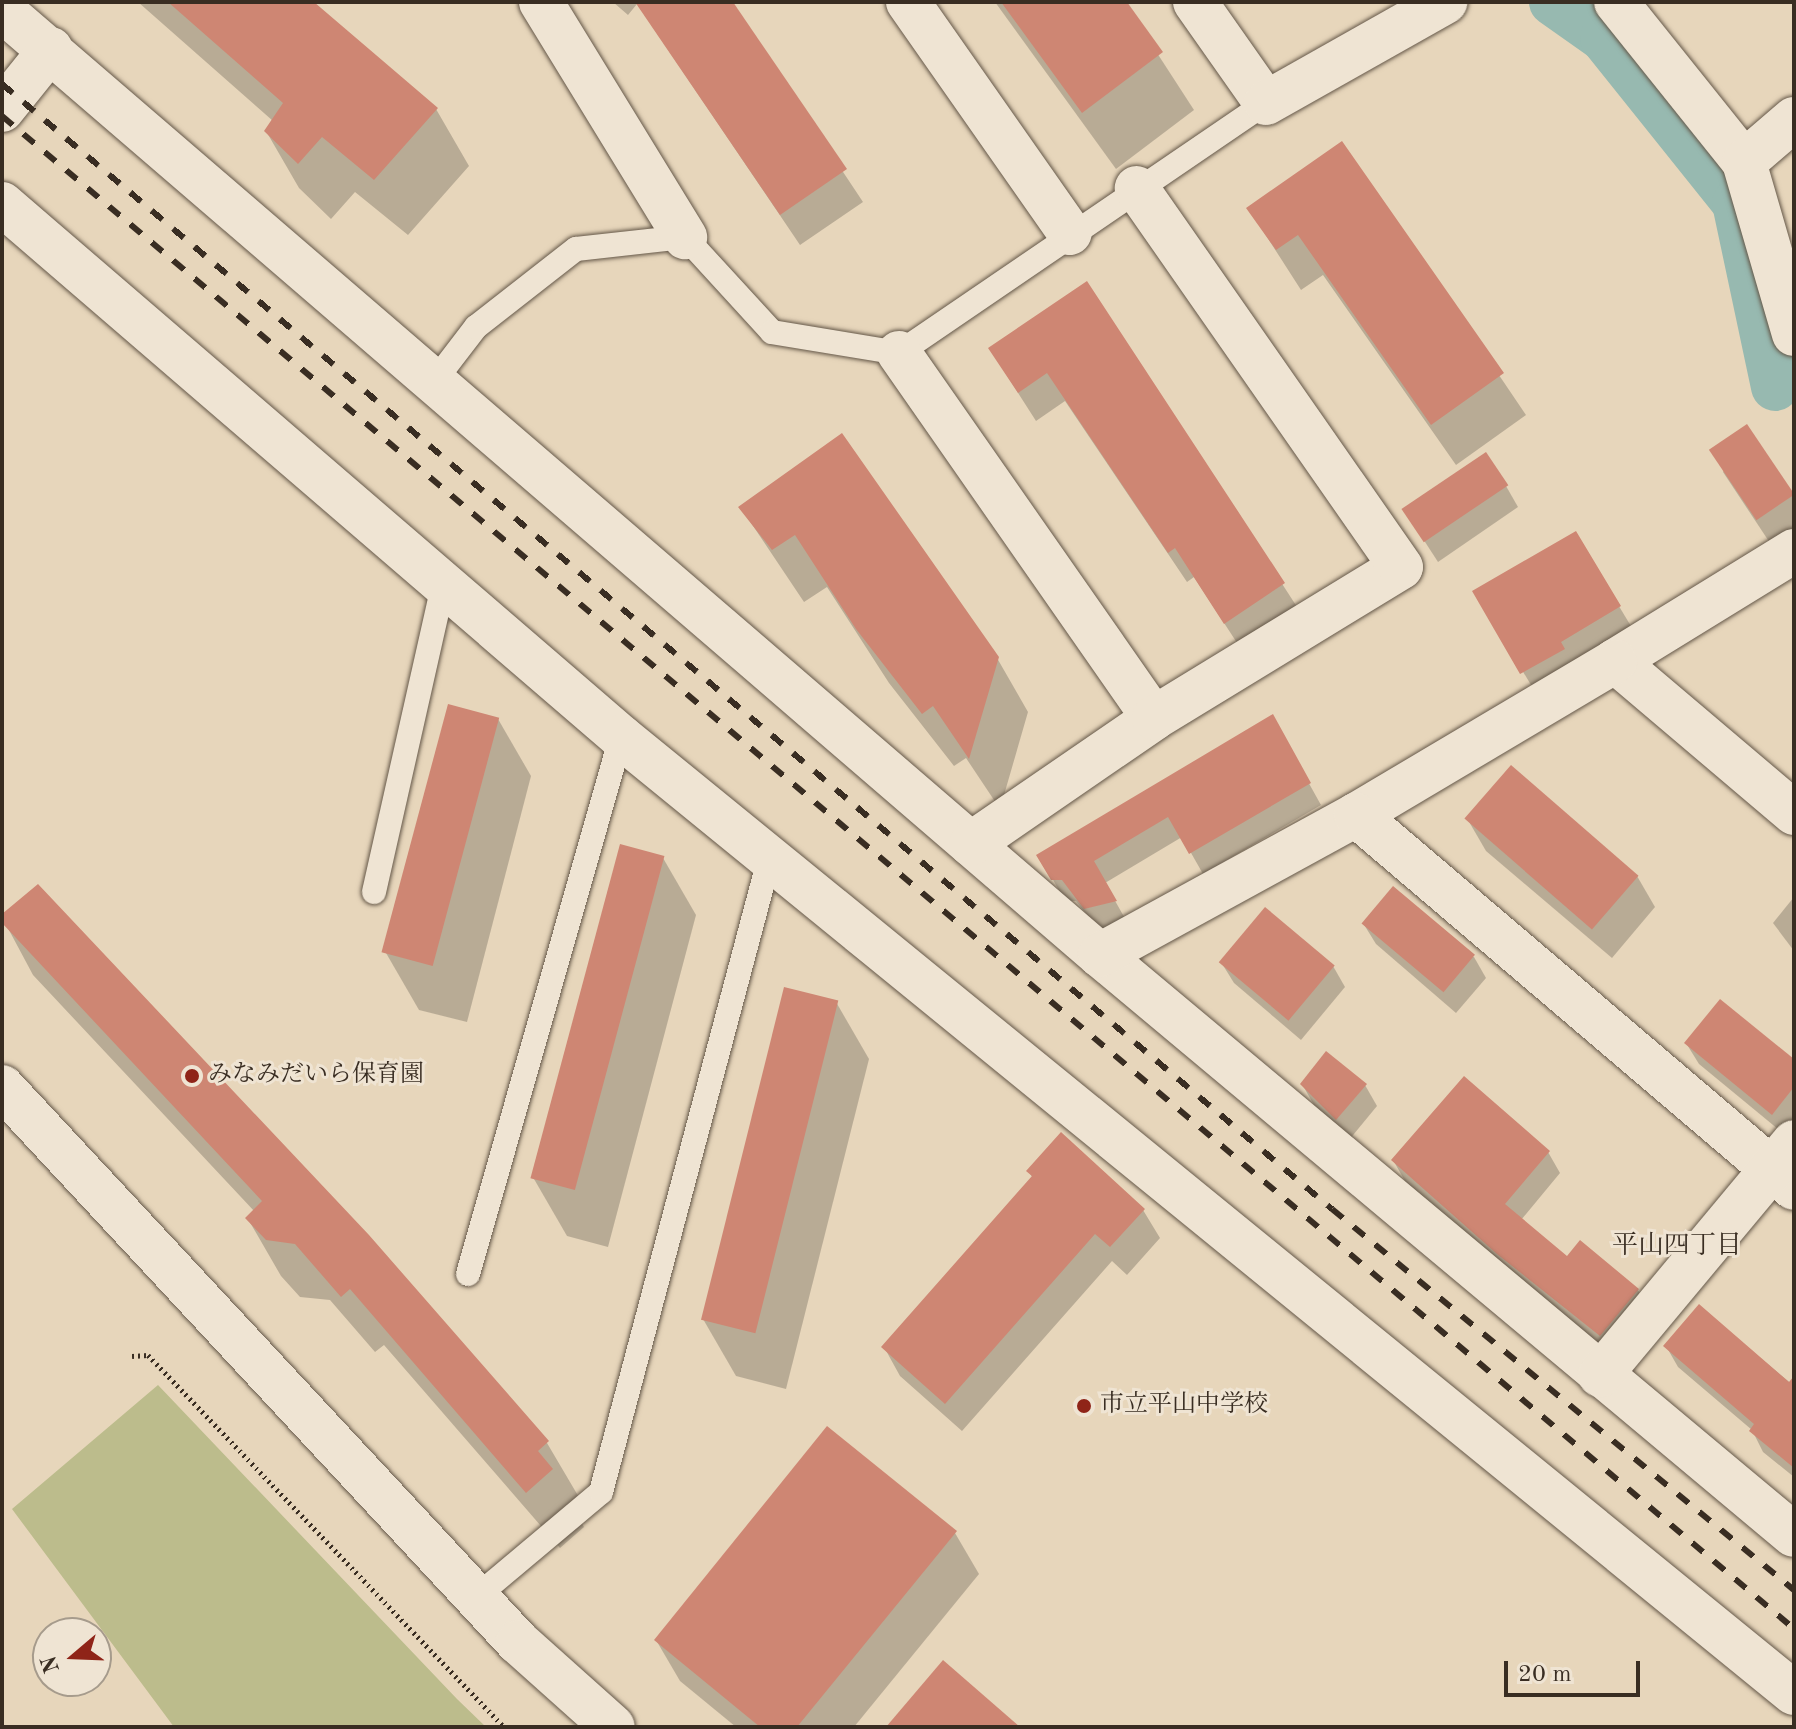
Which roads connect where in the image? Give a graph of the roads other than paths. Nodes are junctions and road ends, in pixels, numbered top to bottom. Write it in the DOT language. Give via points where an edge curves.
graph roads {
  1 [pos="541,2"];
  2 [pos="908,2"];
  3 [pos="1195,2"];
  4 [pos="1445,2"];
  5 [pos="1616,2"];
  6 [pos="2,10"];
  7 [pos="51,49"];
  8 [pos="1266,103"];
  9 [pos="2,110"];
  10 [pos="1794,119"];
  11 [pos="1744,162"];
  12 [pos="1137,188"];
  13 [pos="2,204"];
  14 [pos="1070,233"];
  15 [pos="685,237"];
  16 [pos="1794,334"];
  17 [pos="899,353"];
  18 [pos="433,383"];
  19 [pos="1794,551"];
  20 [pos="443,586"];
  21 [pos="1615,661"];
  22 [pos="1154,718"];
  23 [pos="621,737"];
  24 [pos="1794,813"];
  25 [pos="1356,815"];
  26 [pos="971,844"];
  27 [pos="770,856"];
  28 [pos="374,892"];
  29 [pos="1100,955"];
  30 [pos="2,1087"];
  31 [pos="1787,1166"];
  32 [pos="468,1274"];
  33 [pos="1600,1375"];
  34 [pos="1794,1535"];
  35 [pos="476,1597"];
  36 [pos="1794,1693"];
  37 [pos="613,1727"];
  1 -- 15 [label="street" via="552,12"];
  2 -- 14 [label="street"];
  3 -- 8 [label="street"];
  4 -- 8 [label="street"];
  5 -- 11 [label="street"];
  6 -- 7 [label="street"];
  7 -- 9 [label="street"];
  7 -- 18 [label="street"];
  8 -- 12 [label="lane"];
  10 -- 11 [label="street"];
  11 -- 16 [label="street"];
  12 -- 14 [label="lane"];
  12 -- 22 [label="street" via="1401,567"];
  13 -- 20 [label="street"];
  14 -- 17 [label="lane"];
  15 -- 17 [label="lane" via="772,332"];
  15 -- 18 [label="lane" via="576,249 476,327"];
  17 -- 22 [label="street"];
  18 -- 26 [label="street"];
  19 -- 21 [label="street"];
  20 -- 23 [label="street"];
  20 -- 28 [label="lane"];
  21 -- 24 [label="street"];
  21 -- 25 [label="street"];
  22 -- 26 [label="street"];
  23 -- 27 [label="street"];
  23 -- 32 [label="lane"];
  25 -- 29 [label="street"];
  25 -- 31 [label="street"];
  26 -- 29 [label="street"];
  27 -- 35 [label="lane" via="601,1492"];
  27 -- 36 [label="street"];
  29 -- 33 [label="street"];
  30 -- 35 [label="street"];
  31 -- 33 [label="street"];
  33 -- 34 [label="street"];
  35 -- 37 [label="street"];
}
